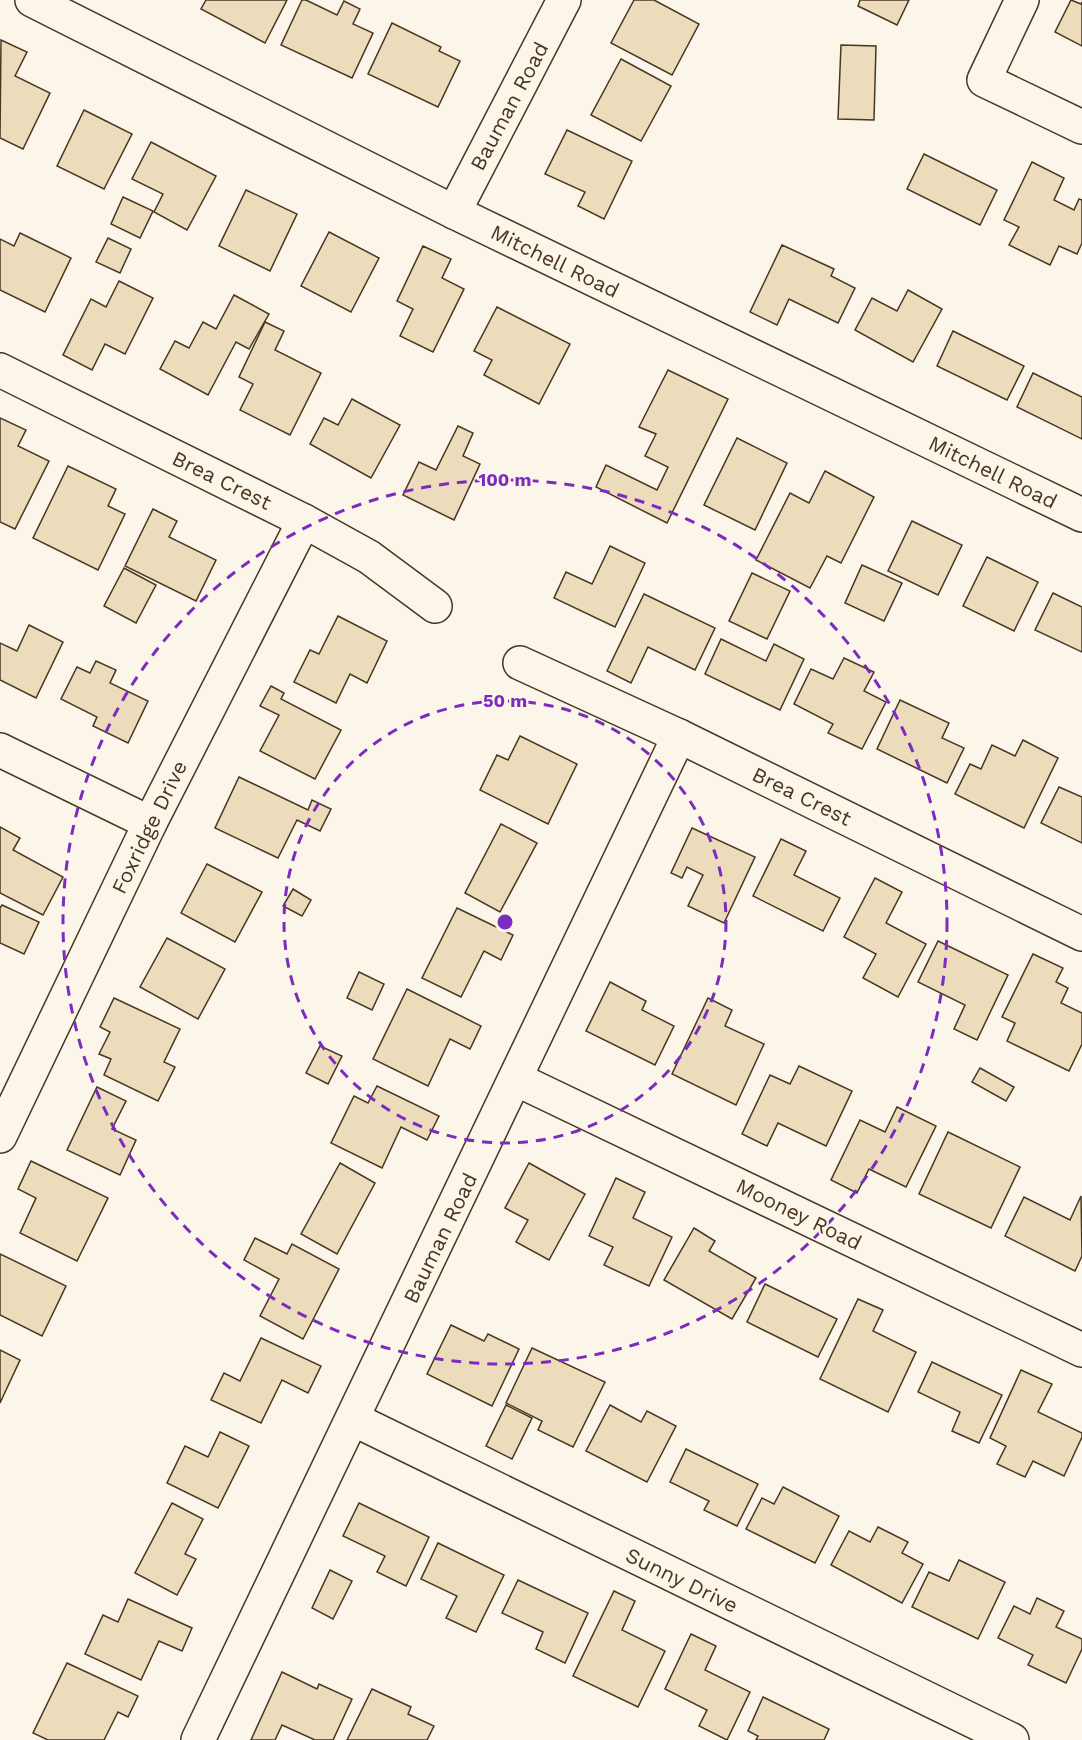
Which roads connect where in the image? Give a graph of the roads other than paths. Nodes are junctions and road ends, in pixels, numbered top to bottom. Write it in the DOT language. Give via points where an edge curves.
graph roads {
  1 [pos="32,0"];
  2 [pos="564,0"];
  3 [pos="1022,0"];
  4 [pos="1082,127"];
  5 [pos="454,212"];
  6 [pos="0,370"];
  7 [pos="1082,515"];
  8 [pos="304,521"];
  9 [pos="435,606"];
  10 [pos="520,663"];
  11 [pos="679,736"];
  12 [pos="0,750"];
  13 [pos="150,823"];
  14 [pos="1082,934"];
  15 [pos="516,1079"];
  16 [pos="0,1136"];
  17 [pos="1082,1350"];
  18 [pos="353,1419"];
  19 [pos="198,1740"];
  20 [pos="1012,1740"];
  1 -- 5 [label="street, Mitchell Road"];
  2 -- 5 [label="street, Bauman Road"];
  3 -- 4 [label="street" via="984,80"];
  5 -- 7 [label="street, Mitchell Road"];
  6 -- 8 [label="street, Brea Crest"];
  8 -- 9 [label="street, Brea Crest" via="369,557"];
  8 -- 13 [label="street, Foxridge Drive"];
  10 -- 11 [label="street, Brea Crest"];
  11 -- 14 [label="street, Brea Crest"];
  11 -- 15 [label="street, Bauman Road"];
  12 -- 13 [label="street"];
  13 -- 16 [label="street, Foxridge Drive"];
  15 -- 17 [label="street, Mooney Road"];
  15 -- 18 [label="street, Bauman Road"];
  18 -- 19 [label="street, Bauman Road"];
  18 -- 20 [label="street, Sunny Drive"];
}
